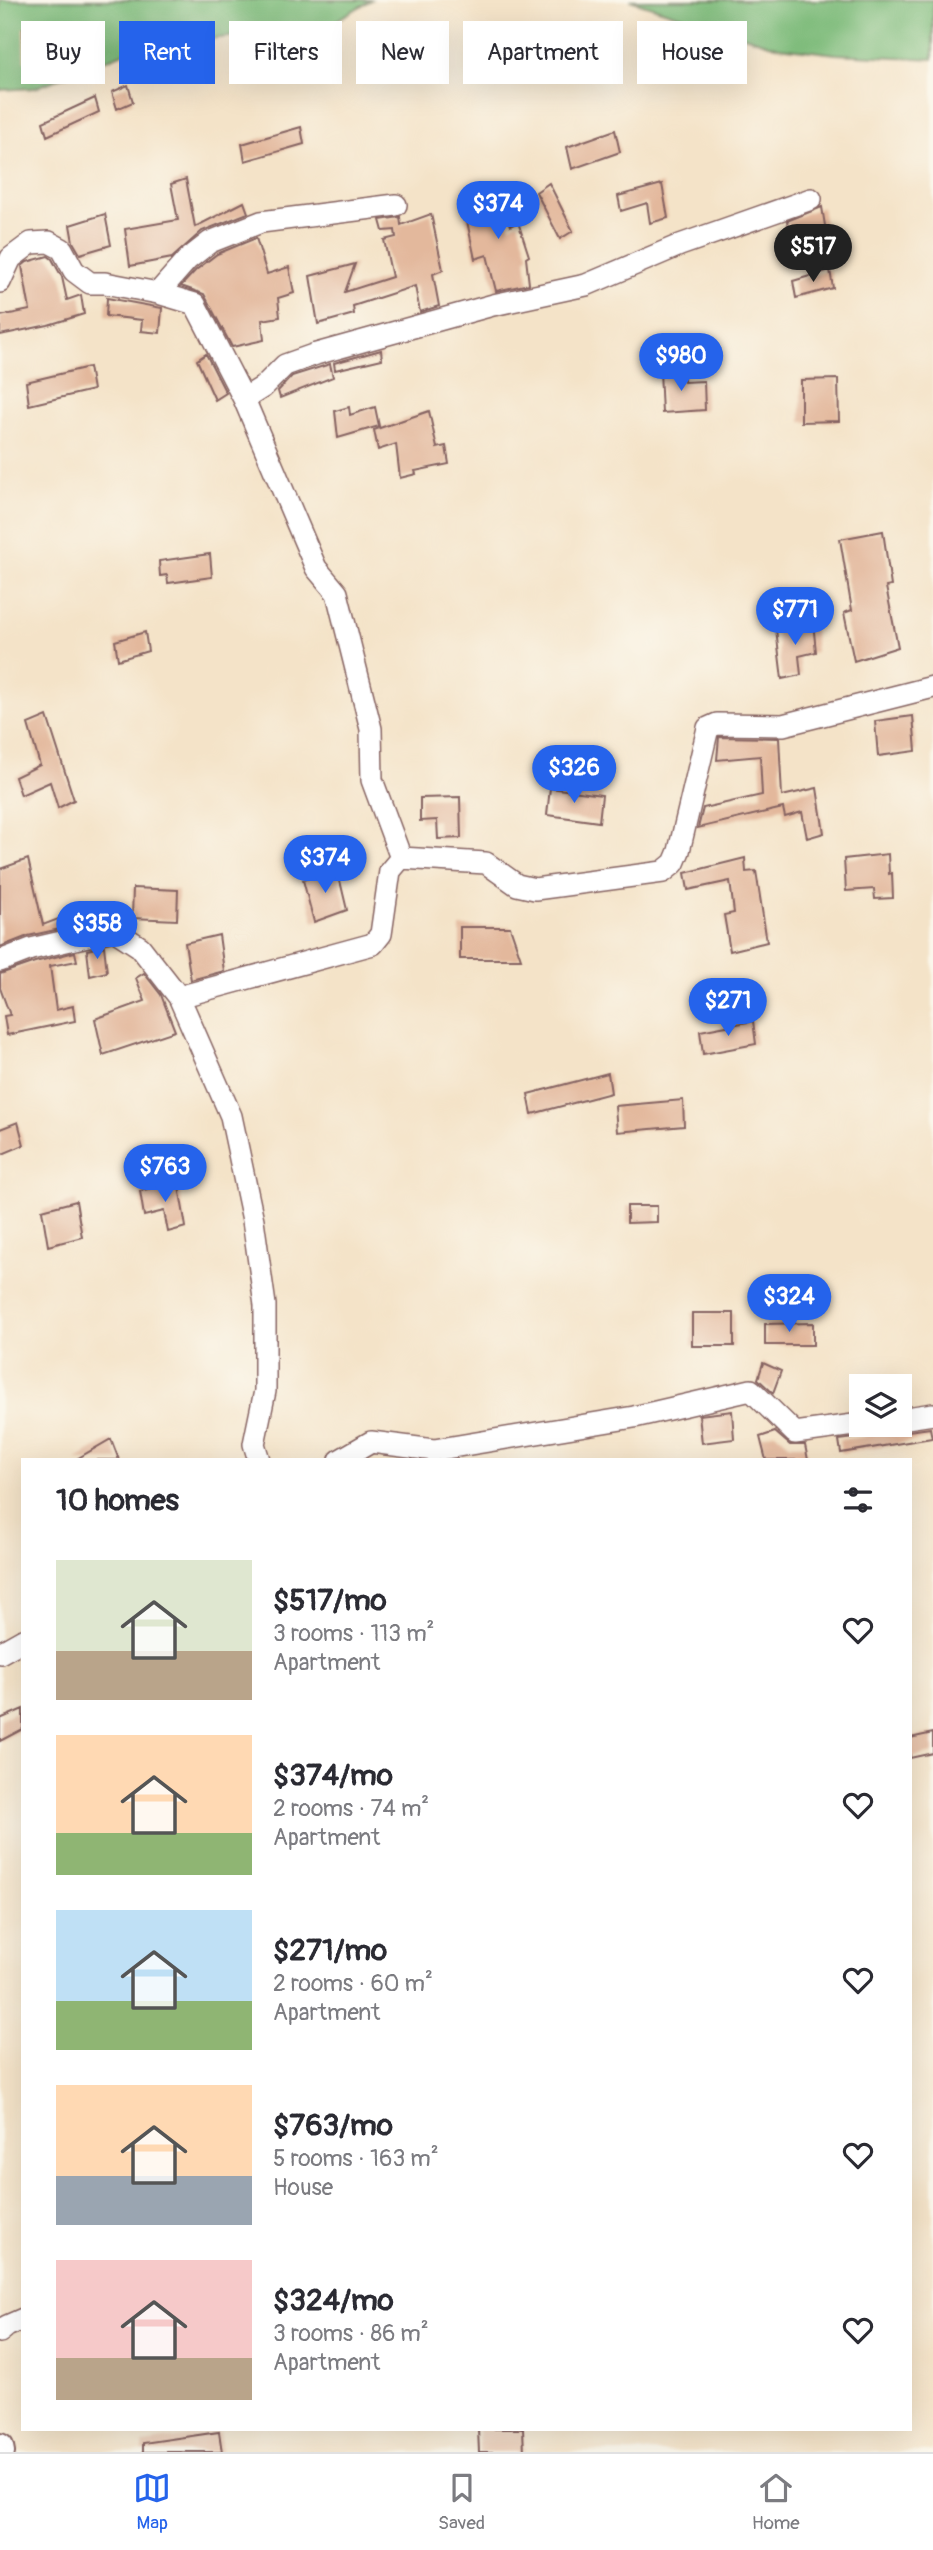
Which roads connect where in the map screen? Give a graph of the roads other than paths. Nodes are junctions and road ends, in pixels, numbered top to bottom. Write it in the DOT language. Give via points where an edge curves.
graph roads {
  1 [pos="811,199"];
  2 [pos="396,205"];
  3 [pos="0,282"];
  4 [pos="158,293"];
  5 [pos="244,399"];
  6 [pos="933,687"];
  7 [pos="401,859"];
  8 [pos="0,961"];
  9 [pos="179,997"];
  10 [pos="933,1414"];
  11 [pos="912,1417"];
  12 [pos="849,1426"];
  13 [pos="258,1458"];
  14 [pos="343,1458"];
  15 [pos="21,1641"];
  16 [pos="0,1653"];
  17 [pos="21,2320"];
  18 [pos="0,2332"];
  19 [pos="0,2446"];
  20 [pos="1,2452"];
  1 -- 5 [label="street" via="680,245 586,285 493,304 316,354 285,365"];
  2 -- 4 [label="street" via="261,222 210,242"];
  3 -- 4 [label="street" via="11,258 31,243 49,242 61,249 74,271 90,284"];
  4 -- 5 [label="street" via="195,304"];
  5 -- 7 [label="street" via="316,568 337,593 371,729 372,780"];
  6 -- 7 [label="street" via="783,725 717,724 708,728 679,851 663,872 535,889 517,885 486,863"];
  7 -- 9 [label="street" via="390,870 381,934 373,944"];
  8 -- 9 [label="street" via="114,930 140,947"];
  9 -- 13 [label="street" via="232,1116 253,1220 265,1305 265,1391 254,1444"];
  10 -- 11 [label="street"];
  12 -- 14 [label="street" via="795,1433 751,1390 634,1417 434,1450 371,1442"];
  15 -- 16 [label="street"];
  17 -- 18 [label="street"];
  19 -- 20 [label="street"];
}
